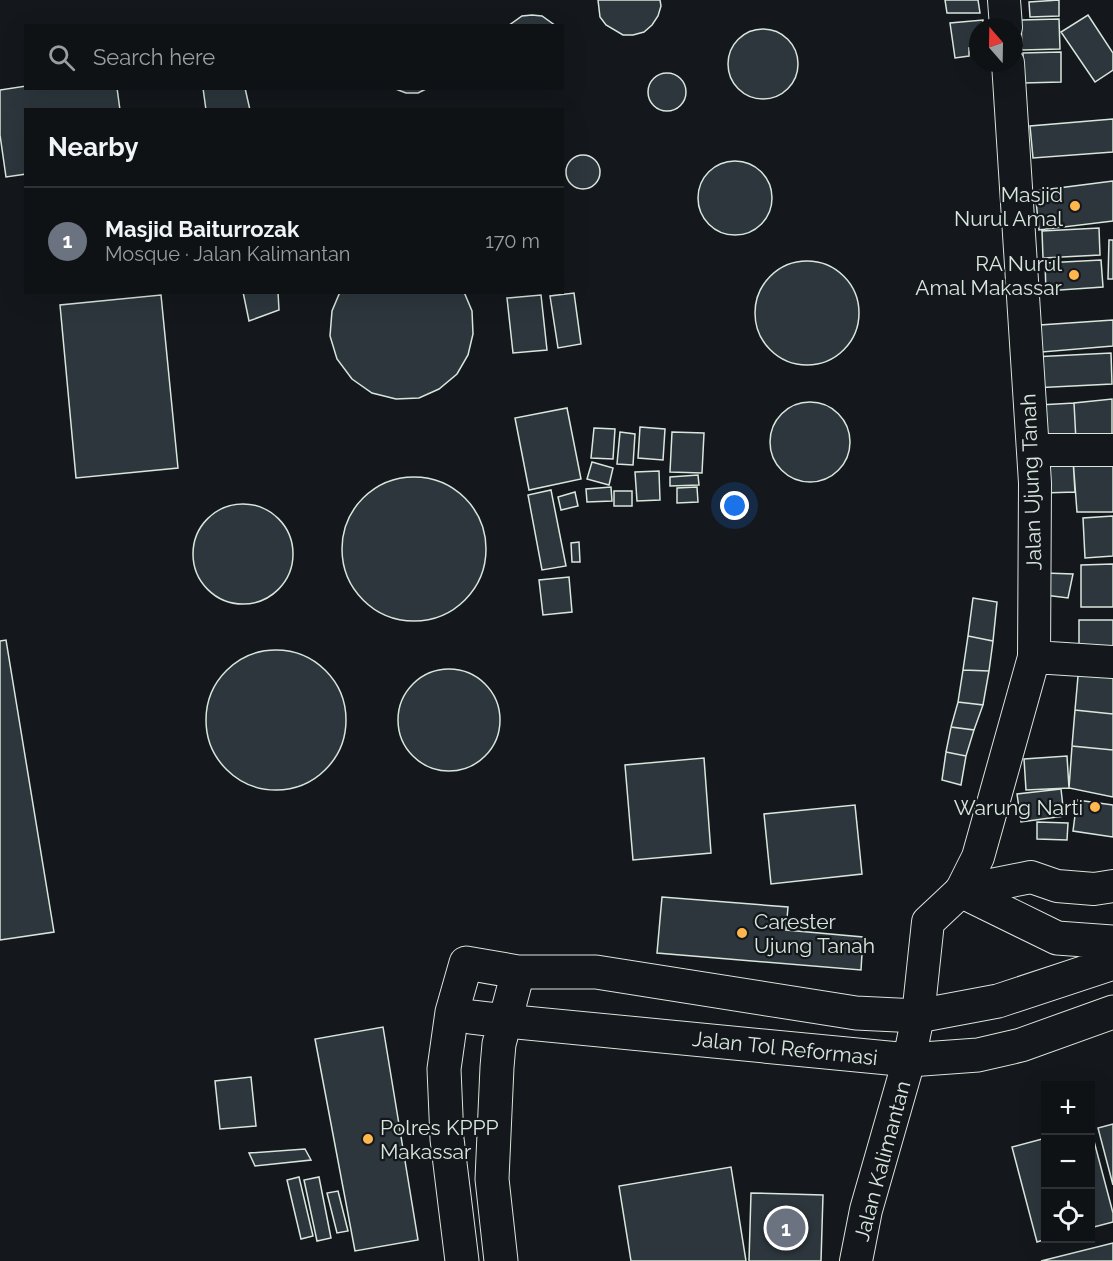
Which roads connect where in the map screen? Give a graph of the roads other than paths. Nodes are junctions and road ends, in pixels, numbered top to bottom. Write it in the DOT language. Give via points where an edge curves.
graph roads {
  1 [pos="1004,0"];
  2 [pos="1005,18"];
  3 [pos="1009,72"];
  4 [pos="1033,450"];
  5 [pos="1113,450"];
  6 [pos="1034,657"];
  7 [pos="1113,662"];
  8 [pos="1113,886"];
  9 [pos="961,891"];
  10 [pos="1113,942"];
  11 [pos="1113,963"];
  12 [pos="518,972"];
  13 [pos="452,1012"];
  14 [pos="1113,1012"];
  15 [pos="918,1016"];
  16 [pos="505,1021"];
  17 [pos="909,1060"];
  18 [pos="462,1261"];
  19 [pos="501,1261"];
  20 [pos="856,1261"];
  1 -- 2 [label="street"];
  3 -- 4 [label="street, Jalan Ujung Tanah"];
  4 -- 5 [label="street"];
  4 -- 6 [label="street, Jalan Ujung Tanah"];
  6 -- 7 [label="street"];
  6 -- 9 [label="street, Jalan Ujung Tanah" via="978,857"];
  8 -- 9 [label="street" via="1057,886 1031,877"];
  9 -- 10 [label="highway" via="1057,938"];
  9 -- 15 [label="street, Jalan Kalimantan" via="928,921"];
  11 -- 15 [label="highway, Jalan Tol Reformasi" via="998,1001"];
  12 -- 13 [label="highway, Jalan Tol Reformasi" via="466,963"];
  12 -- 15 [label="highway, Jalan Tol Reformasi" via="596,972 855,1013"];
  12 -- 16 [label="highway"];
  13 -- 16 [label="highway, Jalan Tol Reformasi"];
  13 -- 18 [label="highway" via="444,1070 447,1139"];
  14 -- 17 [label="highway, Jalan Tol Reformasi" via="1021,1045 978,1055"];
  15 -- 17 [label="street, Jalan Kalimantan"];
  16 -- 17 [label="highway, Jalan Tol Reformasi"];
  16 -- 19 [label="highway" via="496,1067 492,1179"];
  17 -- 20 [label="street, Jalan Kalimantan" via="866,1210"];
}
